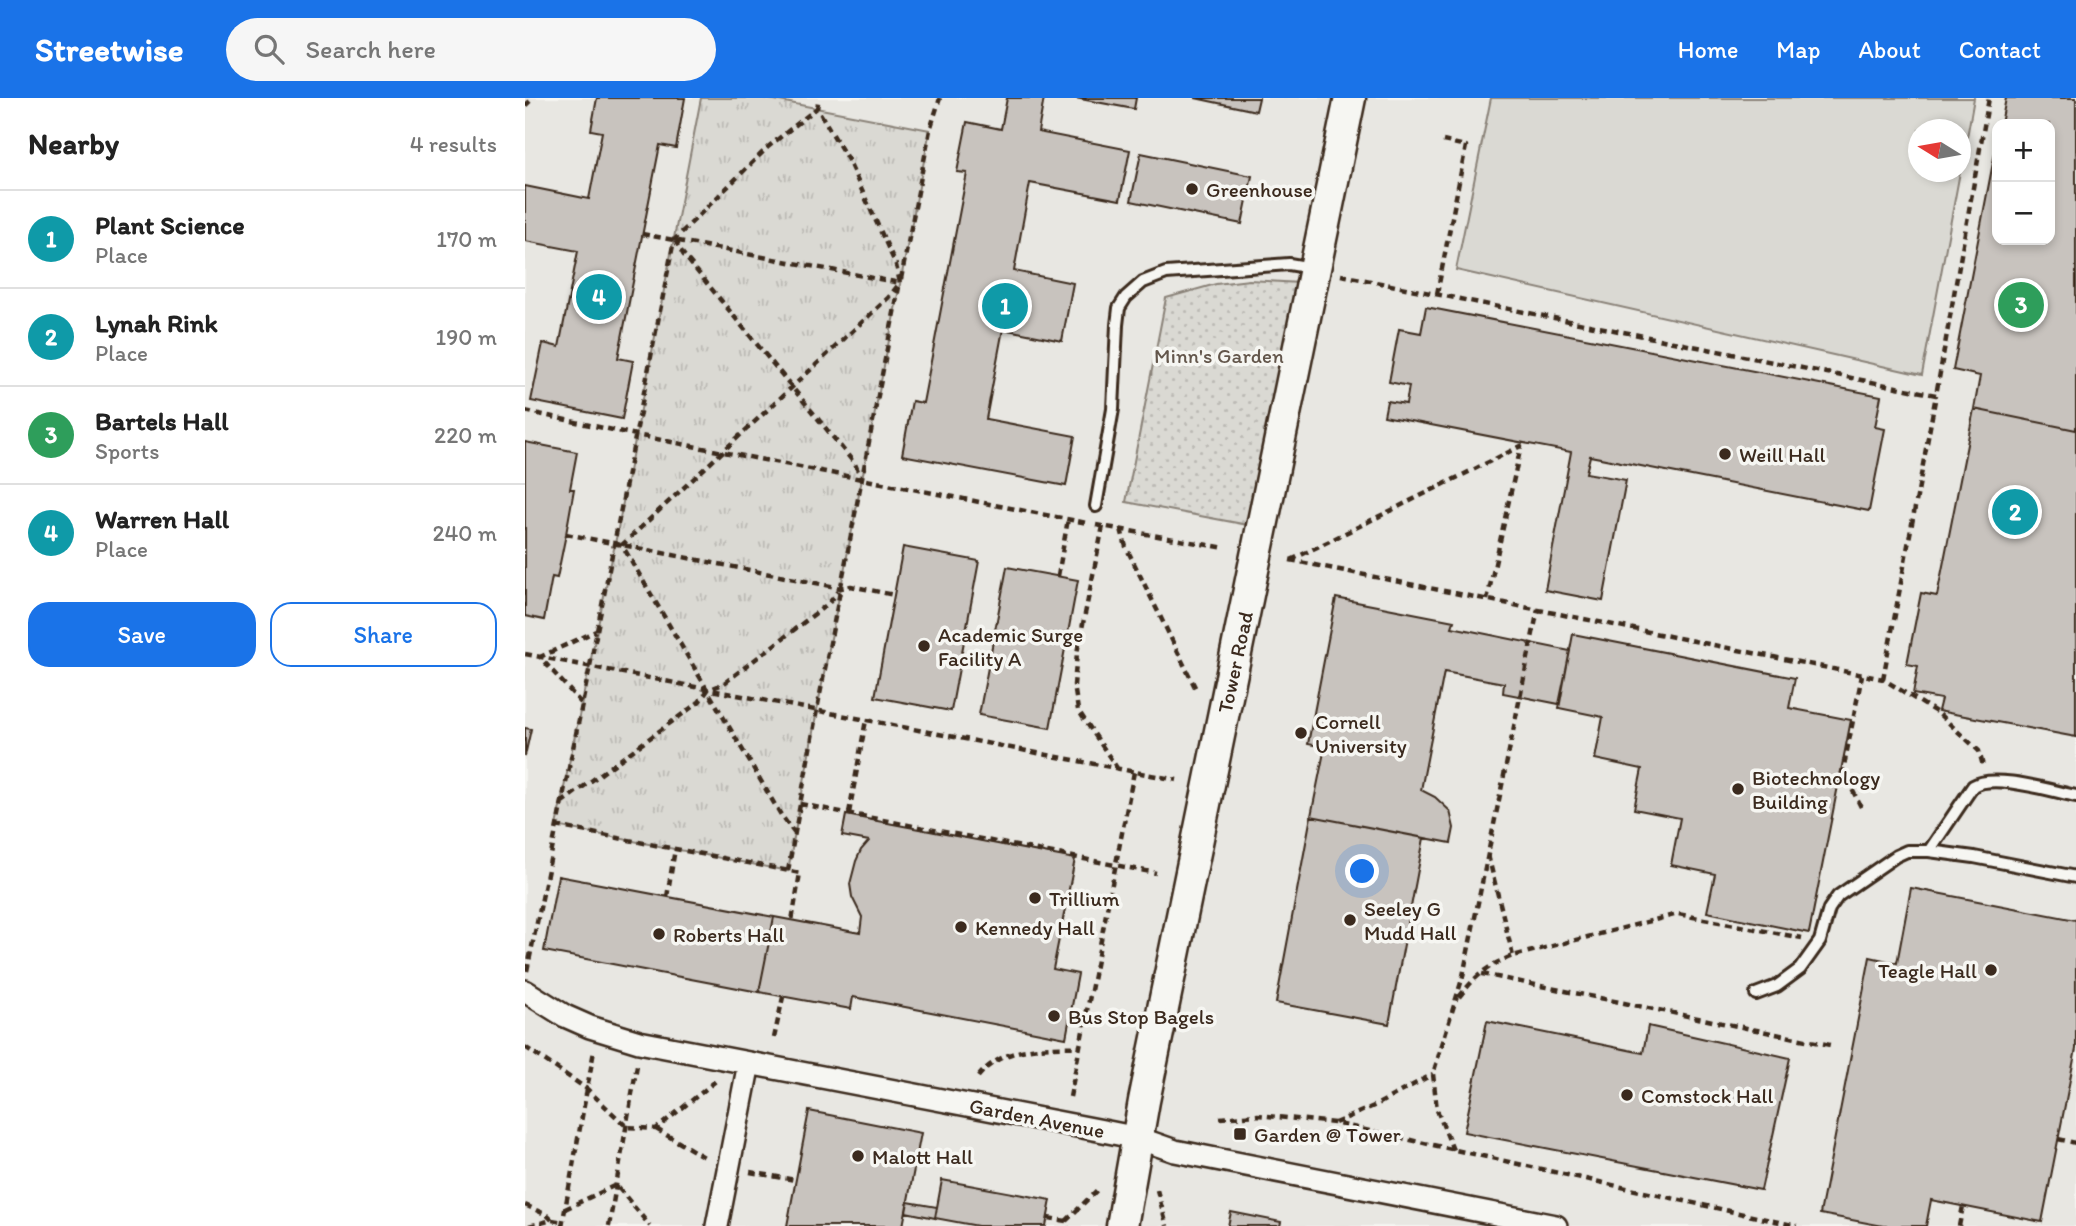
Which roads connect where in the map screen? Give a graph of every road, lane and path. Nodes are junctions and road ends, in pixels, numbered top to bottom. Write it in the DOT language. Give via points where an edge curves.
graph roads {
  1 [pos="533,98"];
  2 [pos="819,98"];
  3 [pos="940,98"];
  4 [pos="1350,98"];
  5 [pos="1989,98"];
  6 [pos="525,106"];
  7 [pos="817,108"];
  8 [pos="1443,141"];
  9 [pos="642,234"];
  10 [pos="674,240"];
  11 [pos="1315,269"];
  12 [pos="900,283"];
  13 [pos="1437,294"];
  14 [pos="793,387"];
  15 [pos="1936,396"];
  16 [pos="525,411"];
  17 [pos="636,435"];
  18 [pos="725,452"];
  19 [pos="862,479"];
  20 [pos="1095,506"];
  21 [pos="1068,519"];
  22 [pos="1103,526"];
  23 [pos="1121,529"];
  24 [pos="566,534"];
  25 [pos="615,544"];
  26 [pos="622,545"];
  27 [pos="1225,548"];
  28 [pos="1058,576"];
  29 [pos="841,588"];
  30 [pos="894,595"];
  31 [pos="1487,600"];
  32 [pos="1538,609"];
  33 [pos="597,631"];
  34 [pos="525,654"];
  35 [pos="540,657"];
  36 [pos="590,666"];
  37 [pos="1862,675"];
  38 [pos="1883,679"];
  39 [pos="1196,689"];
  40 [pos="708,690"];
  41 [pos="582,703"];
  42 [pos="817,710"];
  43 [pos="866,720"];
  44 [pos="1979,751"];
  45 [pos="1118,769"];
  46 [pos="1134,772"];
  47 [pos="1177,780"];
  48 [pos="2076,796"];
  49 [pos="561,803"];
  50 [pos="800,804"];
  51 [pos="1861,807"];
  52 [pos="849,813"];
  53 [pos="556,826"];
  54 [pos="795,834"];
  55 [pos="675,849"];
  56 [pos="1929,851"];
  57 [pos="1488,853"];
  58 [pos="1115,865"];
  59 [pos="788,871"];
  60 [pos="1156,873"];
  61 [pos="2076,877"];
  62 [pos="667,897"];
  63 [pos="792,920"];
  64 [pos="1809,940"];
  65 [pos="1513,956"];
  66 [pos="1481,973"];
  67 [pos="525,991"];
  68 [pos="1756,995"];
  69 [pos="783,997"];
  70 [pos="1458,998"];
  71 [pos="774,1038"];
  72 [pos="1830,1045"];
  73 [pos="1079,1046"];
  74 [pos="525,1047"];
  75 [pos="594,1051"];
  76 [pos="638,1060"];
  77 [pos="749,1063"];
  78 [pos="1433,1074"];
  79 [pos="723,1076"];
  80 [pos="978,1077"];
  81 [pos="587,1089"];
  82 [pos="1070,1097"];
  83 [pos="1220,1118"];
  84 [pos="1334,1123"];
  85 [pos="627,1126"];
  86 [pos="656,1129"];
  87 [pos="1138,1138"];
  88 [pos="2059,1139"];
  89 [pos="2076,1143"];
  90 [pos="1453,1150"];
  91 [pos="706,1158"];
  92 [pos="758,1174"];
  93 [pos="795,1180"];
  94 [pos="616,1185"];
  95 [pos="1156,1185"];
  96 [pos="1098,1189"];
  97 [pos="525,1205"];
  98 [pos="1963,1206"];
  99 [pos="565,1209"];
  100 [pos="1048,1218"];
  101 [pos="552,1220"];
  102 [pos="562,1224"];
  103 [pos="1067,1224"];
  104 [pos="529,1226"];
  105 [pos="609,1226"];
  106 [pos="650,1226"];
  107 [pos="717,1226"];
  108 [pos="1122,1226"];
  109 [pos="1167,1226"];
  110 [pos="1556,1226"];
  111 [pos="1797,1226"];
  112 [pos="1959,1226"];
  1 -- 6 [label="path"];
  2 -- 7 [label="path"];
  3 -- 12 [label="path"];
  4 -- 11 [label="street, Tower Road"];
  5 -- 15 [label="path"];
  7 -- 10 [label="path" via="768,147"];
  7 -- 12 [label="path" via="848,160"];
  8 -- 13 [label="path" via="1466,146"];
  9 -- 10 [label="path"];
  10 -- 12 [label="path"];
  10 -- 14 [label="path"];
  10 -- 17 [label="path"];
  11 -- 13 [label="path"];
  11 -- 20 [label="lane" via="1289,264 1165,274 1143,282 1126,297 1119,309 1113,408"];
  11 -- 87 [label="street, Tower Road"];
  12 -- 14 [label="path"];
  12 -- 19 [label="path"];
  13 -- 15 [label="path"];
  14 -- 18 [label="path"];
  14 -- 19 [label="path"];
  15 -- 38 [label="path"];
  16 -- 17 [label="path"];
  17 -- 18 [label="path"];
  17 -- 25 [label="path"];
  18 -- 19 [label="path"];
  18 -- 26 [label="path"];
  19 -- 21 [label="path"];
  19 -- 29 [label="path"];
  21 -- 22 [label="path"];
  21 -- 28 [label="path"];
  22 -- 23 [label="path"];
  22 -- 45 [label="path" via="1074,685 1079,710"];
  23 -- 27 [label="path"];
  23 -- 39 [label="path"];
  24 -- 25 [label="path"];
  25 -- 26 [label="path"];
  25 -- 33 [label="path"];
  26 -- 29 [label="path"];
  26 -- 40 [label="path"];
  29 -- 30 [label="path"];
  29 -- 40 [label="path" via="829,603 723,684"];
  29 -- 42 [label="path"];
  31 -- 31 [label="path" via="1521,446 1290,560 1316,566"];
  31 -- 32 [label="path"];
  32 -- 37 [label="path"];
  32 -- 57 [label="path"];
  33 -- 35 [label="path"];
  33 -- 36 [label="path"];
  34 -- 35 [label="path"];
  35 -- 36 [label="path"];
  35 -- 41 [label="path"];
  36 -- 40 [label="path"];
  36 -- 41 [label="path"];
  37 -- 38 [label="path"];
  37 -- 51 [label="path" via="1843,771"];
  38 -- 44 [label="path" via="1939,713"];
  40 -- 42 [label="path"];
  40 -- 49 [label="path" via="699,702"];
  40 -- 54 [label="path"];
  41 -- 49 [label="path"];
  42 -- 43 [label="path"];
  42 -- 50 [label="path"];
  43 -- 45 [label="path"];
  43 -- 52 [label="path"];
  45 -- 46 [label="path"];
  46 -- 47 [label="path"];
  46 -- 58 [label="path"];
  48 -- 56 [label="lane" via="2010,783 1979,783"];
  49 -- 53 [label="path"];
  50 -- 52 [label="path"];
  50 -- 54 [label="path"];
  52 -- 58 [label="path"];
  53 -- 55 [label="path"];
  53 -- 67 [label="path"];
  54 -- 59 [label="path"];
  55 -- 59 [label="path"];
  55 -- 62 [label="path"];
  56 -- 61 [label="lane"];
  56 -- 68 [label="lane" via="1896,856 1838,896 1829,909 1820,941 1800,970"];
  57 -- 65 [label="path"];
  57 -- 70 [label="path"];
  58 -- 60 [label="path"];
  58 -- 73 [label="path"];
  59 -- 63 [label="path" via="800,873"];
  64 -- 65 [label="path" via="1678,914"];
  65 -- 66 [label="path"];
  66 -- 70 [label="path"];
  66 -- 72 [label="path"];
  67 -- 77 [label="street, Garden Avenue" via="565,1016 613,1035"];
  69 -- 71 [label="path"];
  70 -- 78 [label="path"];
  73 -- 80 [label="path" via="1016,1052 997,1058"];
  73 -- 82 [label="path"];
  74 -- 81 [label="path"];
  75 -- 81 [label="path"];
  76 -- 85 [label="path"];
  77 -- 87 [label="street, Garden Avenue"];
  77 -- 107 [label="street"];
  78 -- 84 [label="path"];
  78 -- 90 [label="path" via="1437,1110"];
  79 -- 86 [label="path"];
  81 -- 85 [label="path"];
  81 -- 99 [label="path"];
  83 -- 84 [label="path" via="1285,1116"];
  84 -- 90 [label="path"];
  85 -- 86 [label="path"];
  85 -- 94 [label="path"];
  86 -- 91 [label="path"];
  87 -- 108 [label="street, Tower Road"];
  87 -- 110 [label="street, Garden Avenue" via="1175,1151"];
  88 -- 89 [label="path"];
  90 -- 111 [label="path"];
  92 -- 93 [label="path"];
  94 -- 99 [label="path"];
  94 -- 105 [label="path"];
  94 -- 106 [label="path"];
  95 -- 109 [label="path"];
  96 -- 103 [label="path"];
  97 -- 101 [label="path"];
  98 -- 112 [label="path"];
  99 -- 102 [label="path"];
  100 -- 103 [label="path"];
  101 -- 102 [label="path"];
  101 -- 104 [label="path"];
}
